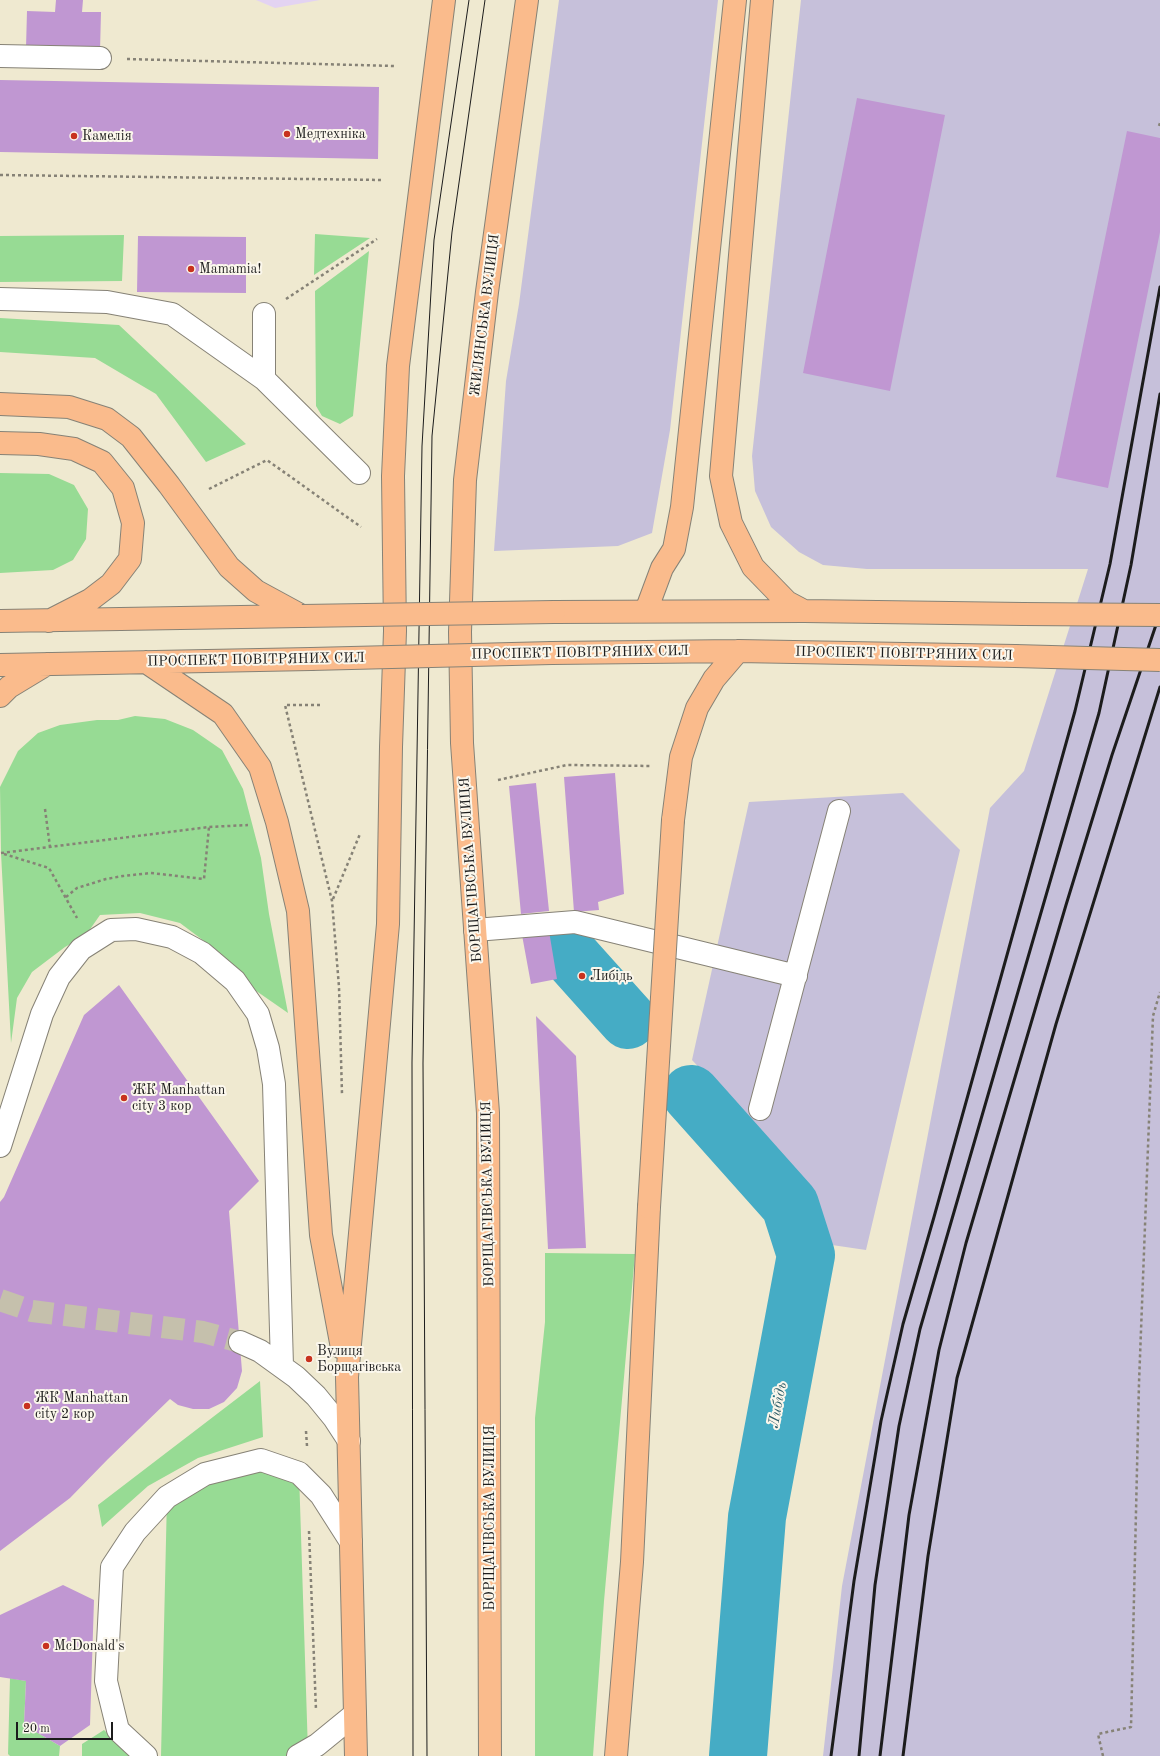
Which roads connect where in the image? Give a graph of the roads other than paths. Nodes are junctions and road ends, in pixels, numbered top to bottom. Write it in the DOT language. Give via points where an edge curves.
graph roads {
  1 [pos="444,0"];
  2 [pos="527,0"];
  3 [pos="735,0"];
  4 [pos="762,0"];
  5 [pos="0,56"];
  6 [pos="100,58"];
  7 [pos="0,299"];
  8 [pos="264,314"];
  9 [pos="264,380"];
  10 [pos="0,404"];
  11 [pos="0,443"];
  12 [pos="359,474"];
  13 [pos="646,611"];
  14 [pos="804,611"];
  15 [pos="1160,615"];
  16 [pos="302,616"];
  17 [pos="0,621"];
  18 [pos="49,621"];
  19 [pos="460,632"];
  20 [pos="738,651"];
  21 [pos="1160,660"];
  22 [pos="146,662"];
  23 [pos="47,664"];
  24 [pos="0,665"];
  25 [pos="0,696"];
  26 [pos="840,811"];
  27 [pos="475,930"];
  28 [pos="796,976"];
  29 [pos="760,1109"];
  30 [pos="0,1146"];
  31 [pos="240,1342"];
  32 [pos="282,1366"];
  33 [pos="348,1376"];
  34 [pos="349,1441"];
  35 [pos="351,1542"];
  36 [pos="355,1714"];
  37 [pos="146,1756"];
  38 [pos="298,1756"];
  39 [pos="356,1756"];
  40 [pos="490,1756"];
  41 [pos="616,1756"];
  1 -- 33 [label="main road" via="398,366 394,476 395,631 388,924"];
  2 -- 19 [label="main road, ЖИЛЯНСЬКА ВУЛИЦЯ" via="487,292 465,480"];
  3 -- 13 [label="main road" via="682,507 674,549 662,568"];
  4 -- 14 [label="main road" via="721,476 731,524 753,567 787,602"];
  5 -- 6 [label="lane"];
  7 -- 9 [label="lane" via="107,302 172,314"];
  8 -- 9 [label="lane"];
  9 -- 12 [label="lane"];
  10 -- 16 [label="main road" via="69,406 107,419 130,437 169,485 229,568 256,591"];
  11 -- 18 [label="main road" via="39,444 74,449 102,462 123,488 133,523 130,559 111,584 90,600"];
  13 -- 14 [label="main road"];
  13 -- 16 [label="main road, bridge"];
  14 -- 15 [label="main road, bridge"];
  16 -- 18 [label="main road"];
  17 -- 18 [label="main road"];
  19 -- 27 [label="main road, БОРЩАГІВСЬКА ВУЛИЦЯ" via="462,743"];
  20 -- 21 [label="main road, ПРОСПЕКТ ПОВІТРЯНИХ СИЛ, bridge"];
  20 -- 22 [label="main road, ПРОСПЕКТ ПОВІТРЯНИХ СИЛ, bridge"];
  20 -- 41 [label="main road, bridge" via="714,679 697,708 681,757 673,820 649,1207 632,1562"];
  22 -- 23 [label="main road, ПРОСПЕКТ ПОВІТРЯНИХ СИЛ"];
  22 -- 33 [label="main road" via="224,714 260,767 277,822 298,911 321,1235"];
  23 -- 24 [label="main road, ПРОСПЕКТ ПОВІТРЯНИХ СИЛ"];
  23 -- 25 [label="main road" via="9,687"];
  26 -- 28 [label="lane"];
  27 -- 28 [label="lane" via="575,922"];
  27 -- 40 [label="main road, БОРЩАГІВСЬКА ВУЛИЦЯ" via="488,1113"];
  28 -- 29 [label="lane"];
  30 -- 32 [label="lane" via="42,1014 59,976 81,949 111,930 136,929 172,937 202,953 235,981 258,1014 268,1048 274,1084"];
  31 -- 32 [label="lane" via="260,1351"];
  32 -- 34 [label="lane" via="316,1396"];
  33 -- 34 [label="main road"];
  34 -- 35 [label="main road"];
  35 -- 36 [label="main road"];
  35 -- 37 [label="lane" via="321,1495 300,1472 261,1460 205,1474 167,1497 135,1532 112,1567 106,1682 118,1730"];
  36 -- 38 [label="lane" via="317,1746"];
  36 -- 39 [label="main road"];
}
